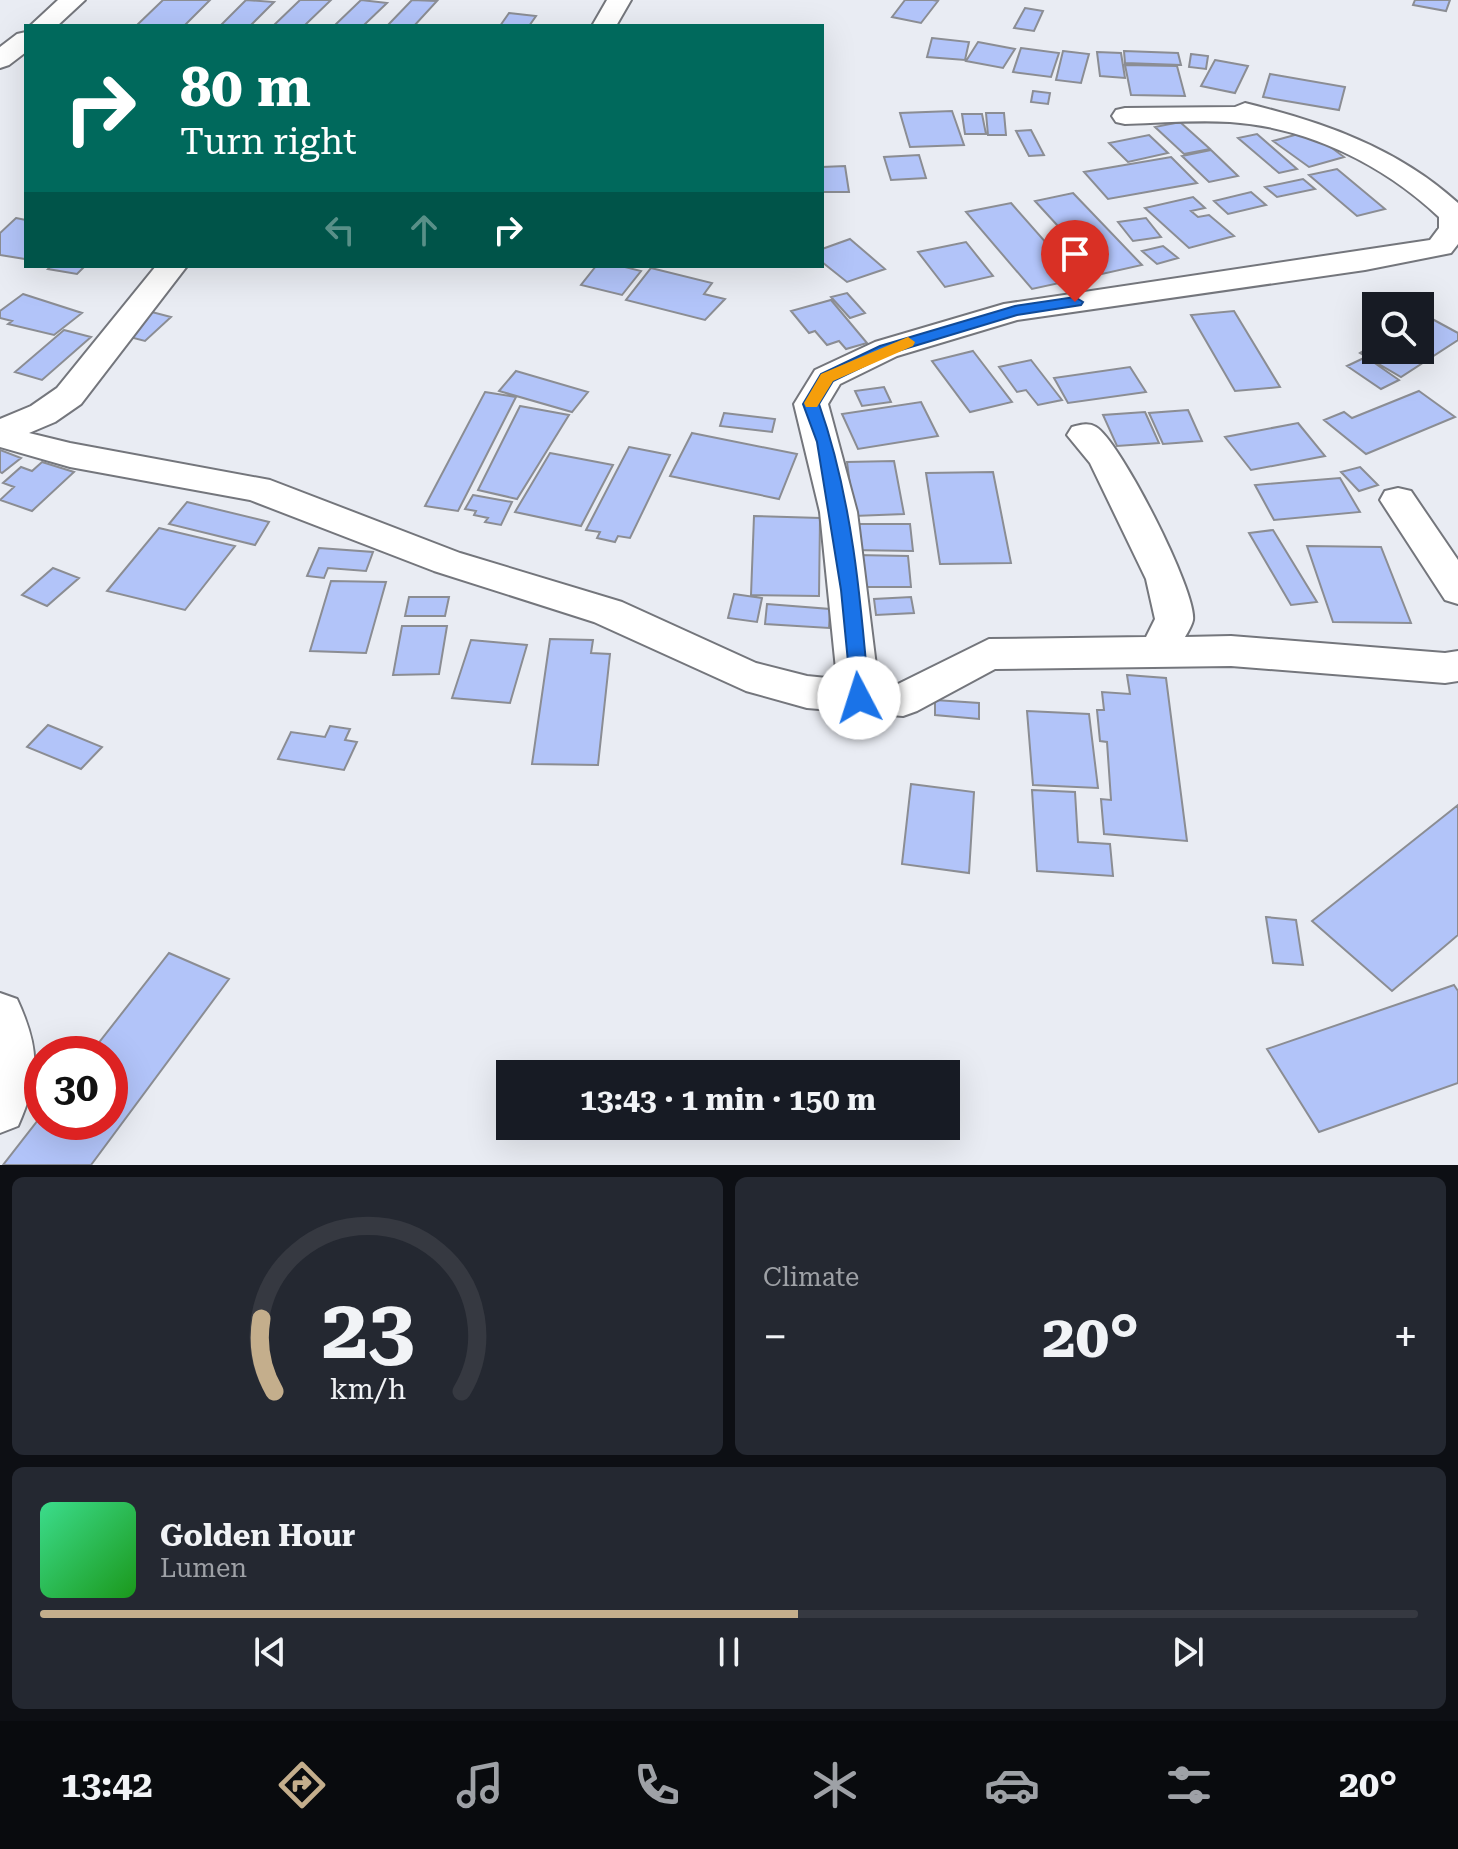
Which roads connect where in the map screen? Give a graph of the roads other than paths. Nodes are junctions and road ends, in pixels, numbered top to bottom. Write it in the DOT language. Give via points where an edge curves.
graph roads {
  1 [pos="73,0"];
  2 [pos="619,0"];
  3 [pos="44,24"];
  4 [pos="605,24"];
  5 [pos="24,41"];
  6 [pos="0,60"];
  7 [pos="1245,111"];
  8 [pos="1125,116"];
  9 [pos="1286,122"];
  10 [pos="1443,190"];
  11 [pos="170,268"];
  12 [pos="0,434"];
  13 [pos="1084,435"];
  14 [pos="1398,500"];
  15 [pos="1458,590"];
  16 [pos="1158,653"];
  17 [pos="1458,666"];
  18 [pos="859,698"];
  19 [pos="0,1015"];
  20 [pos="0,1109"];
  1 -- 3 [label="street"];
  2 -- 4 [label="street"];
  5 -- 6 [label="street"];
  7 -- 9 [label="street"];
  8 -- 9 [label="street" via="1230,114"];
  9 -- 10 [label="street" via="1350,144"];
  10 -- 18 [label="street" via="1454,229 1440,247 1015,311 886,349 827,377 811,404 825,442 851,590"];
  11 -- 12 [label="street" via="69,396"];
  12 -- 18 [label="street" via="70,455 257,489 447,562 608,612 746,676 807,692"];
  13 -- 16 [label="street" via="1105,457 1165,579 1174,619"];
  14 -- 15 [label="street"];
  16 -- 17 [label="street" via="1231,651"];
  16 -- 18 [label="street" via="989,654 903,700"];
  19 -- 20 [label="street" via="10,1040 11,1089"];
}
